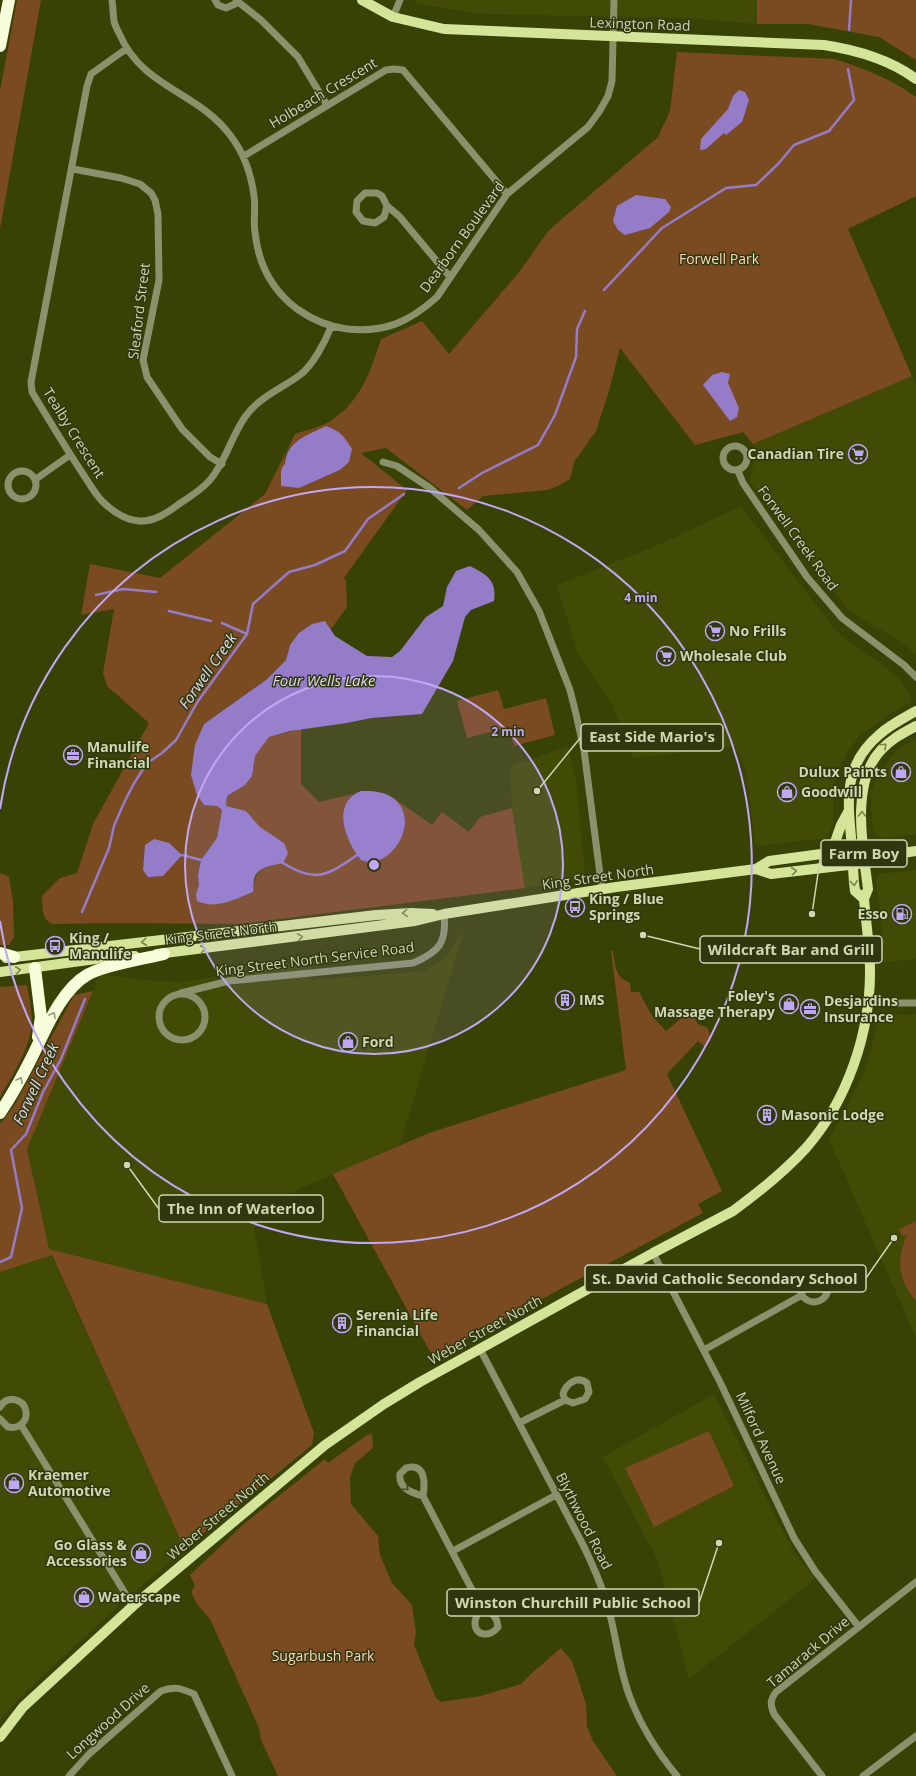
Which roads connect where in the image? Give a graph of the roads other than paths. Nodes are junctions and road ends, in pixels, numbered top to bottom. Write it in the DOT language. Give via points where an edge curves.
graph roads {
  1 [pos="9,0"];
  2 [pos="112,0"];
  3 [pos="215,0"];
  4 [pos="237,0"];
  5 [pos="362,0"];
  6 [pos="400,0"];
  7 [pos="614,0"];
  8 [pos="393,17"];
  9 [pos="614,37"];
  10 [pos="0,46"];
  11 [pos="126,49"];
  12 [pos="916,79"];
  13 [pos="327,105"];
  14 [pos="244,156"];
  15 [pos="73,169"];
  16 [pos="507,194"];
  17 [pos="387,206"];
  18 [pos="450,278"];
  19 [pos="331,327"];
  20 [pos="70,455"];
  21 [pos="383,462"];
  22 [pos="222,464"];
  23 [pos="738,471"];
  24 [pos="36,479"];
  25 [pos="916,676"];
  26 [pos="916,711"];
  27 [pos="916,726"];
  28 [pos="848,812"];
  29 [pos="864,849"];
  30 [pos="851,850"];
  31 [pos="916,852"];
  32 [pos="903,853"];
  33 [pos="825,854"];
  34 [pos="865,862"];
  35 [pos="852,864"];
  36 [pos="756,869"];
  37 [pos="602,890"];
  38 [pos="864,899"];
  39 [pos="444,914"];
  40 [pos="0,953"];
  41 [pos="164,954"];
  42 [pos="14,957"];
  43 [pos="0,959"];
  44 [pos="36,968"];
  45 [pos="0,972"];
  46 [pos="181,993"];
  47 [pos="867,1003"];
  48 [pos="916,1003"];
  49 [pos="29,1062"];
  50 [pos="0,1113"];
  51 [pos="653,1253"];
  52 [pos="802,1295"];
  53 [pos="480,1349"];
  54 [pos="704,1350"];
  55 [pos="565,1400"];
  56 [pos="0,1407"];
  57 [pos="0,1419"];
  58 [pos="519,1423"];
  59 [pos="21,1425"];
  60 [pos="556,1495"];
  61 [pos="423,1496"];
  62 [pos="453,1552"];
  63 [pos="916,1582"];
  64 [pos="133,1606"];
  65 [pos="481,1607"];
  66 [pos="859,1627"];
  67 [pos="916,1736"];
  68 [pos="0,1737"];
  69 [pos="69,1776"];
  70 [pos="232,1776"];
  71 [pos="677,1776"];
  72 [pos="822,1776"];
  73 [pos="863,1776"];
  1 -- 10 [label="highway"];
  2 -- 11 [label="street, Dearborn Boulevard" via="115,22"];
  3 -- 4 [label="street" via="218,5 226,8 235,4"];
  4 -- 13 [label="street" via="262,20 298,57"];
  5 -- 8 [label="main road, Lexington Road"];
  6 -- 8 [label="street"];
  7 -- 9 [label="street, Dearborn Boulevard"];
  8 -- 9 [label="main road, Lexington Road" via="444,29"];
  9 -- 12 [label="main road, Lexington Road" via="824,45 880,59"];
  9 -- 16 [label="street, Dearborn Boulevard" via="612,81 608,96 599,112 588,127"];
  11 -- 14 [label="street, Dearborn Boulevard" via="150,75 190,99 219,122"];
  11 -- 15 [label="street, Tealby Crescent" via="91,74"];
  13 -- 14 [label="street, Holbeach Crescent"];
  13 -- 16 [label="street, Holbeach Crescent" via="386,70 403,70"];
  14 -- 19 [label="street, Dearborn Boulevard" via="254,197 255,232 260,258 269,277 286,300 308,317"];
  15 -- 20 [label="street, Tealby Crescent" via="31,382 32,392"];
  15 -- 22 [label="street, Sleaford Street" via="140,184 155,200 158,214 159,280 143,360 147,378 182,429 210,457"];
  16 -- 18 [label="street, Dearborn Boulevard"];
  17 -- 17 [label="street" via="382,196 371,192 357,201 356,212 363,221 374,223 384,217"];
  17 -- 18 [label="street" via="399,216"];
  18 -- 19 [label="street, Dearborn Boulevard" via="428,305 396,325 382,329 354,330"];
  19 -- 22 [label="street, Tealby Crescent" via="323,346 301,374 257,402 245,417"];
  20 -- 22 [label="street, Tealby Crescent" via="101,500 113,511 139,521 156,519 166,514 209,481"];
  20 -- 24 [label="street"];
  21 -- 37 [label="street" via="397,466 430,488 479,530 517,572 539,611 570,690 576,714 584,750"];
  23 -- 25 [label="street, Forwell Creek Road" via="743,483 807,577 842,618"];
  24 -- 24 [label="street" via="36,490 28,498 18,498 9,488 12,475 19,471 30,472"];
  26 -- 28 [label="main road, Weber Street North" via="880,733 863,751 852,774"];
  29 -- 27 [label="main road, Weber Street North, one-way" via="862,799 864,781 871,763 893,738"];
  28 -- 30 [label="main road, Weber Street North"];
  28 -- 33 [label="main road" via="834,844"];
  29 -- 30 [label="main road, King Street North"];
  29 -- 32 [label="main road, King Street North" via="890,848"];
  29 -- 34 [label="main road, Weber Street North"];
  30 -- 33 [label="main road, King Street North"];
  30 -- 35 [label="main road, Weber Street North"];
  31 -- 32 [label="main road, King Street North"];
  32 -- 34 [label="main road, King Street North" via="891,860"];
  33 -- 36 [label="main road, King Street North" via="769,861"];
  34 -- 35 [label="main road, King Street North"];
  34 -- 38 [label="main road, Weber Street North" via="868,889"];
  36 -- 35 [label="main road, King Street North, one-way" via="771,874"];
  35 -- 38 [label="main road, Weber Street North, one-way" via="855,891"];
  36 -- 37 [label="main road, King Street North"];
  37 -- 39 [label="main road, King Street North"];
  38 -- 47 [label="main road, Weber Street North" via="870,972"];
  41 -- 39 [label="main road, King Street North, one-way" via="415,921"];
  39 -- 42 [label="main road, King Street North, one-way" via="376,915"];
  39 -- 46 [label="street, King Street North Service Road" via="445,934 439,947 429,956 413,963 229,981"];
  40 -- 42 [label="highway"];
  41 -- 44 [label="main road, King Street North" via="103,958"];
  49 -- 41 [label="highway, one-way" via="52,1016 82,978 96,971"];
  42 -- 43 [label="main road, King Street North"];
  45 -- 44 [label="main road, King Street North, one-way"];
  44 -- 49 [label="highway" via="41,1017"];
  46 -- 46 [label="street, King Street North Service Road" via="170,996 164,1002 159,1019 170,1037 186,1040 199,1033 205,1019 205,1010 196,998"];
  47 -- 48 [label="street"];
  47 -- 51 [label="main road, Weber Street North" via="858,1053 847,1081 836,1103 806,1147 771,1183 733,1211"];
  50 -- 49 [label="highway, one-way"];
  51 -- 53 [label="main road, Weber Street North"];
  51 -- 54 [label="street, Milford Avenue"];
  52 -- 54 [label="street"];
  53 -- 58 [label="street, Blythwood Road"];
  53 -- 64 [label="main road, Weber Street North" via="384,1404 344,1431"];
  54 -- 66 [label="street, Milford Avenue" via="794,1538 819,1576"];
  55 -- 58 [label="street"];
  56 -- 59 [label="street" via="10,1399 23,1404 26,1408 26,1417"];
  57 -- 59 [label="street" via="8,1427"];
  58 -- 60 [label="street, Blythwood Road"];
  59 -- 64 [label="street"];
  60 -- 62 [label="street"];
  60 -- 71 [label="street, Blythwood Road" via="598,1576 612,1623 624,1681 634,1707 658,1753"];
  61 -- 62 [label="street"];
  62 -- 65 [label="street"];
  63 -- 66 [label="street, Tamarack Drive"];
  64 -- 68 [label="main road, Weber Street North" via="23,1707"];
  66 -- 72 [label="street, Tamarack Drive" via="776,1692 771,1700 770,1706 774,1714"];
  67 -- 73 [label="street"];
  69 -- 70 [label="street, Longwood Drive" via="89,1754 161,1691 179,1687 194,1694"];
}
